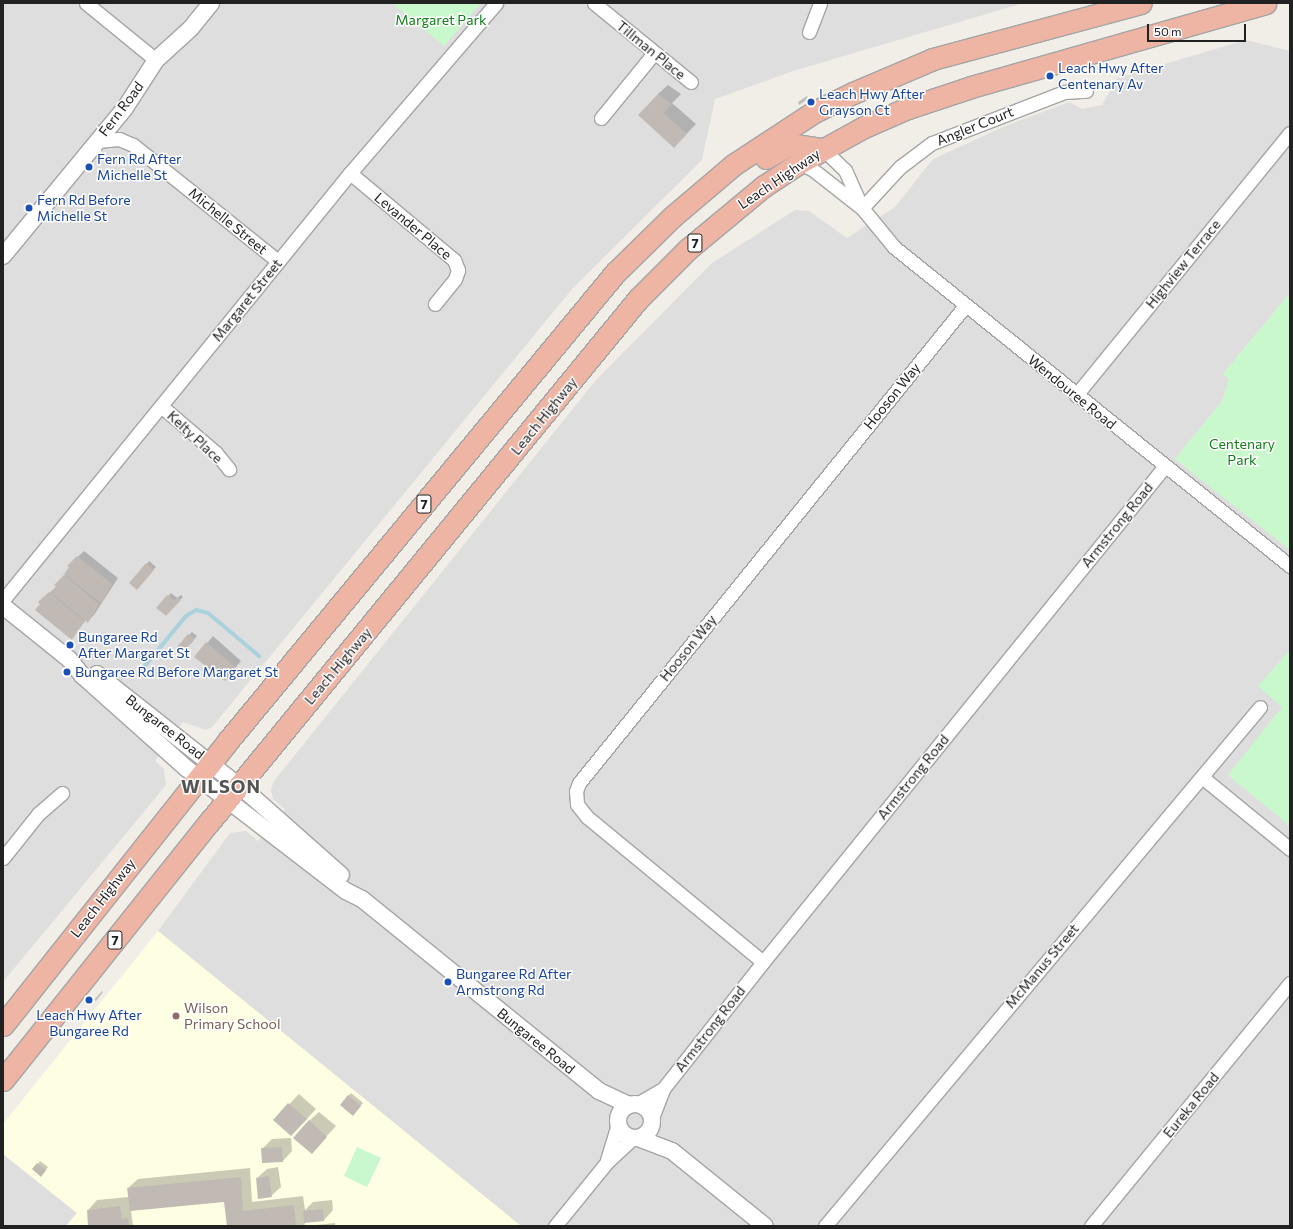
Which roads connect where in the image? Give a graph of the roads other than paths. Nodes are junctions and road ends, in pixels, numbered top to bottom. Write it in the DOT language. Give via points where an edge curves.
graph roads {
  1 [pos="86,3"];
  2 [pos="211,3"];
  3 [pos="496,3"];
  4 [pos="594,3"];
  5 [pos="820,3"];
  6 [pos="1141,3"];
  7 [pos="1265,3"];
  8 [pos="810,32"];
  9 [pos="654,53"];
  10 [pos="156,60"];
  11 [pos="691,82"];
  12 [pos="1086,91"];
  13 [pos="601,118"];
  14 [pos="1290,133"];
  15 [pos="96,141"];
  16 [pos="823,149"];
  17 [pos="799,163"];
  18 [pos="350,173"];
  19 [pos="683,208"];
  20 [pos="862,208"];
  21 [pos="3,256"];
  22 [pos="278,261"];
  23 [pos="435,304"];
  24 [pos="965,306"];
  25 [pos="1076,395"];
  26 [pos="161,406"];
  27 [pos="1165,466"];
  28 [pos="229,470"];
  29 [pos="1290,566"];
  30 [pos="3,600"];
  31 [pos="3,606"];
  32 [pos="1260,707"];
  33 [pos="204,770"];
  34 [pos="1202,777"];
  35 [pos="62,793"];
  36 [pos="233,793"];
  37 [pos="1290,849"];
  38 [pos="3,858"];
  39 [pos="763,962"];
  40 [pos="1290,983"];
  41 [pos="3,1025"];
  42 [pos="3,1080"];
  43 [pos="663,1089"];
  44 [pos="598,1091"];
  45 [pos="633,1104"];
  46 [pos="652,1120"];
  47 [pos="618,1122"];
  48 [pos="635,1138"];
  49 [pos="672,1151"];
  50 [pos="607,1162"];
  51 [pos="556,1226"];
  52 [pos="765,1226"];
  53 [pos="826,1226"];
  54 [pos="1092,1226"];
  1 -- 10 [label="street"];
  2 -- 10 [label="street, Fern Road" via="191,28"];
  3 -- 18 [label="street, Margaret Street"];
  4 -- 9 [label="street, Tillman Place"];
  5 -- 8 [label="street"];
  6 -- 19 [label="highway, Leach Highway / 7" via="982,45 892,75 814,112 785,130 733,164"];
  7 -- 16 [label="highway, Leach Highway / 7" via="915,105 864,127"];
  9 -- 11 [label="street, Tillman Place"];
  9 -- 13 [label="street"];
  10 -- 15 [label="street, Fern Road" via="125,108"];
  12 -- 20 [label="street, Angler Court" via="1064,92 932,143 900,167"];
  14 -- 25 [label="street, Highview Terrace"];
  15 -- 21 [label="street, Fern Road"];
  15 -- 22 [label="street, Michelle Street" via="119,139 133,145"];
  16 -- 17 [label="highway, Leach Highway / 7"];
  16 -- 19 [label="highway" via="790,144"];
  16 -- 20 [label="street, Wendouree Road" via="846,170"];
  17 -- 20 [label="street, Wendouree Road" via="812,169"];
  17 -- 36 [label="highway, Leach Highway / 7" via="738,207 688,249 638,299"];
  18 -- 22 [label="street, Margaret Street"];
  18 -- 23 [label="street, Levander Place" via="454,260 458,270 455,279"];
  19 -- 33 [label="highway, Leach Highway / 7" via="640,246 615,273"];
  20 -- 24 [label="street, Wendouree Road" via="894,247"];
  22 -- 26 [label="street, Margaret Street"];
  24 -- 25 [label="street, Wendouree Road"];
  24 -- 39 [label="street, Hooson Way" via="579,783 576,791 577,804 587,817"];
  25 -- 27 [label="street, Wendouree Road"];
  26 -- 28 [label="street, Kelty Place" via="216,453"];
  26 -- 30 [label="street, Margaret Street"];
  27 -- 29 [label="street, Wendouree Road"];
  27 -- 39 [label="street, Armstrong Road"];
  31 -- 33 [label="street, Bungaree Road" via="69,659 88,667"];
  32 -- 34 [label="street, McManus Street"];
  33 -- 36 [label="street, Bungaree Road"];
  33 -- 41 [label="highway, Leach Highway / 7"];
  34 -- 37 [label="street"];
  34 -- 53 [label="street, McManus Street"];
  35 -- 38 [label="street" via="38,814"];
  36 -- 42 [label="highway, Leach Highway / 7"];
  36 -- 44 [label="street, Bungaree Road" via="346,891 362,899"];
  39 -- 43 [label="street, Armstrong Road"];
  40 -- 54 [label="street, Eureka Road"];
  43 -- 45 [label="street, Armstrong Road"];
  43 -- 46 [label="street, Armstrong Road"];
  44 -- 45 [label="street, Bungaree Road"];
  44 -- 47 [label="street, Bungaree Road"];
  45 -- 46 [label="street" via="647,1108"];
  45 -- 47 [label="street" via="621,1110"];
  46 -- 48 [label="street" via="648,1132"];
  46 -- 49 [label="street"];
  47 -- 48 [label="street" via="623,1133"];
  47 -- 50 [label="street"];
  48 -- 49 [label="street"];
  48 -- 50 [label="street"];
  49 -- 52 [label="street"];
  50 -- 51 [label="street"];
}
